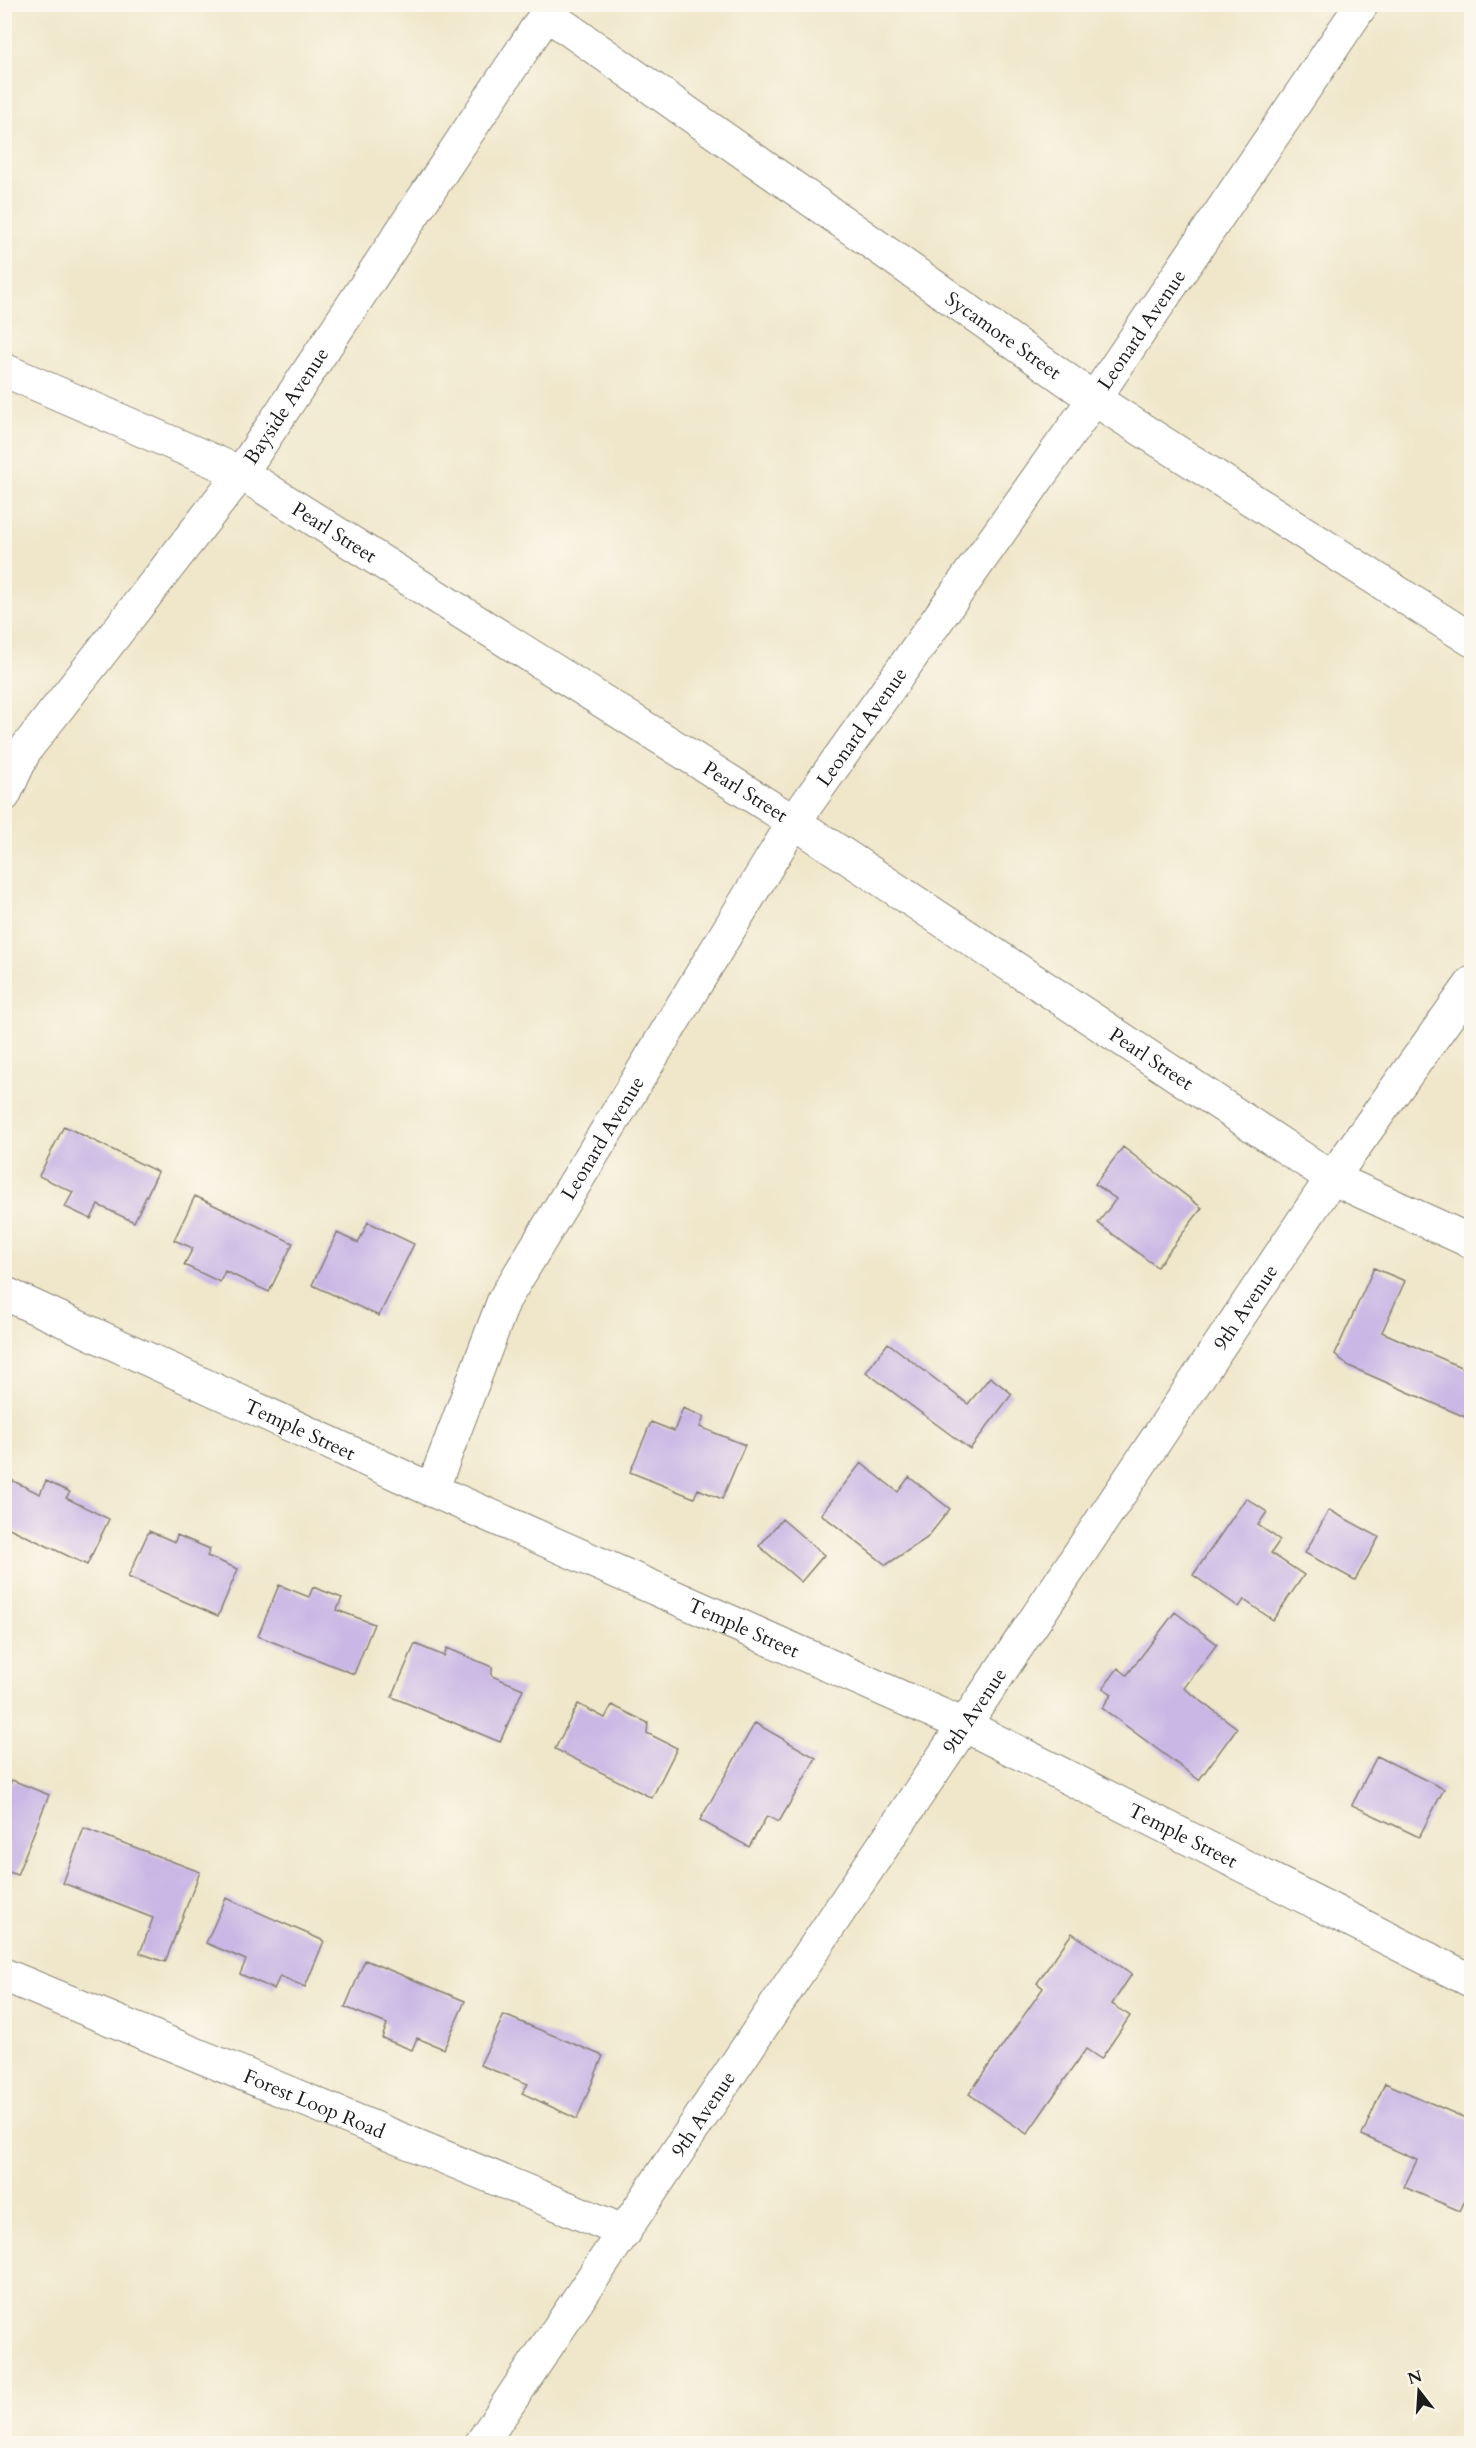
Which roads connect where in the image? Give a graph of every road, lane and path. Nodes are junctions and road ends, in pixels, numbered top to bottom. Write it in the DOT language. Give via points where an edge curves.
graph roads {
  1 [pos="1362,4"];
  2 [pos="550,9"];
  3 [pos="4,370"];
  4 [pos="1094,399"];
  5 [pos="241,473"];
  6 [pos="1472,640"];
  7 [pos="4,795"];
  8 [pos="794,822"];
  9 [pos="1472,983"];
  10 [pos="1332,1178"];
  11 [pos="1472,1242"];
  12 [pos="4,1293"];
  13 [pos="432,1490"];
  14 [pos="964,1725"];
  15 [pos="4,1975"];
  16 [pos="1472,1981"];
  17 [pos="625,2232"];
  18 [pos="481,2444"];
  1 -- 4 [label="street, Leonard Avenue"];
  2 -- 4 [label="street, Sycamore Street"];
  2 -- 5 [label="street, Bayside Avenue"];
  3 -- 5 [label="street, Pearl Street"];
  4 -- 6 [label="street, Sycamore Street"];
  4 -- 8 [label="street, Leonard Avenue"];
  5 -- 7 [label="street, Bayside Avenue" via="26,750"];
  5 -- 8 [label="street, Pearl Street"];
  8 -- 10 [label="street, Pearl Street"];
  8 -- 13 [label="street, Leonard Avenue" via="504,1300"];
  9 -- 10 [label="street, 9th Avenue"];
  10 -- 11 [label="street, Pearl Street"];
  10 -- 14 [label="street, 9th Avenue"];
  12 -- 13 [label="street, Temple Street"];
  13 -- 14 [label="street, Temple Street"];
  14 -- 16 [label="street, Temple Street"];
  14 -- 17 [label="street, 9th Avenue"];
  15 -- 17 [label="street, Forest Loop Road"];
  17 -- 18 [label="street, 9th Avenue"];
}
